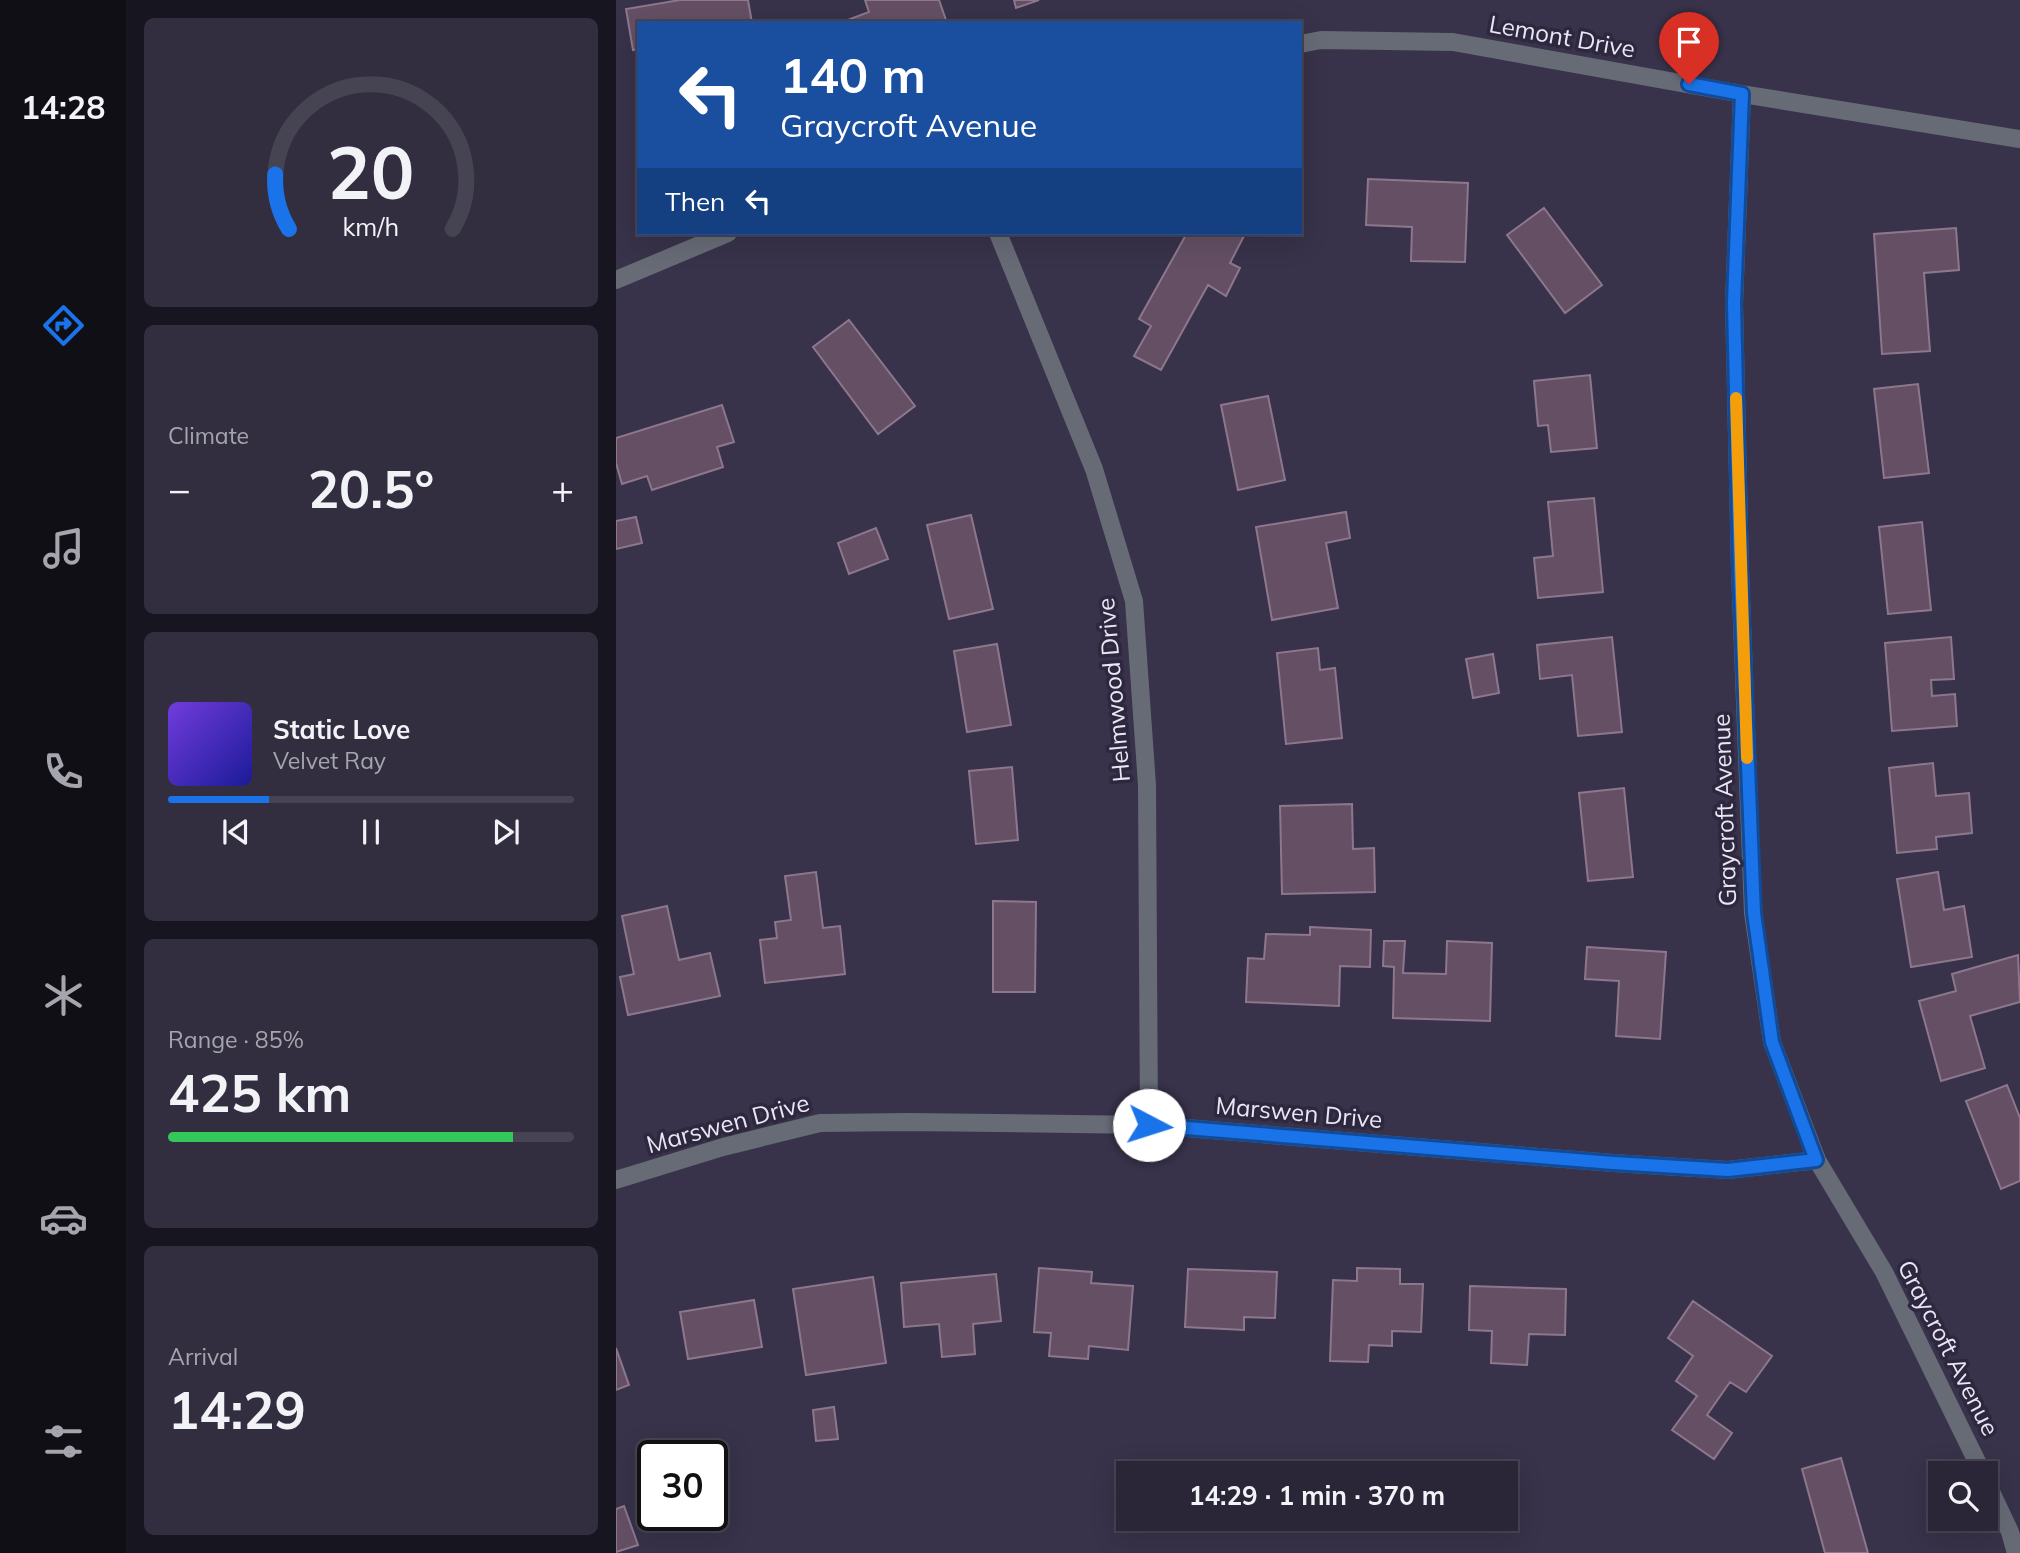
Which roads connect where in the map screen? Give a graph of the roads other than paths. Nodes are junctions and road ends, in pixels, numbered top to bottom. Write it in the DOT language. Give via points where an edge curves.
graph roads {
  1 [pos="1302,44"];
  2 [pos="1742,94"];
  3 [pos="2020,139"];
  4 [pos="723,235"];
  5 [pos="999,235"];
  6 [pos="616,281"];
  7 [pos="1149,1125"];
  8 [pos="1816,1160"];
  9 [pos="616,1180"];
  10 [pos="1977,1461"];
  11 [pos="1998,1506"];
  12 [pos="2016,1553"];
  1 -- 2 [label="street, Lemont Drive" via="1453,42"];
  2 -- 3 [label="street, Lemont Drive"];
  2 -- 8 [label="street, Graycroft Avenue" via="1734,303 1754,913 1772,1042"];
  4 -- 6 [label="street"];
  5 -- 7 [label="street, Helmwood Drive" via="1094,469 1134,601 1147,785"];
  7 -- 8 [label="street, Marswen Drive" via="1728,1170"];
  7 -- 9 [label="street, Marswen Drive" via="820,1123"];
  8 -- 10 [label="street, Graycroft Avenue" via="1884,1272"];
  11 -- 12 [label="street"];
}
